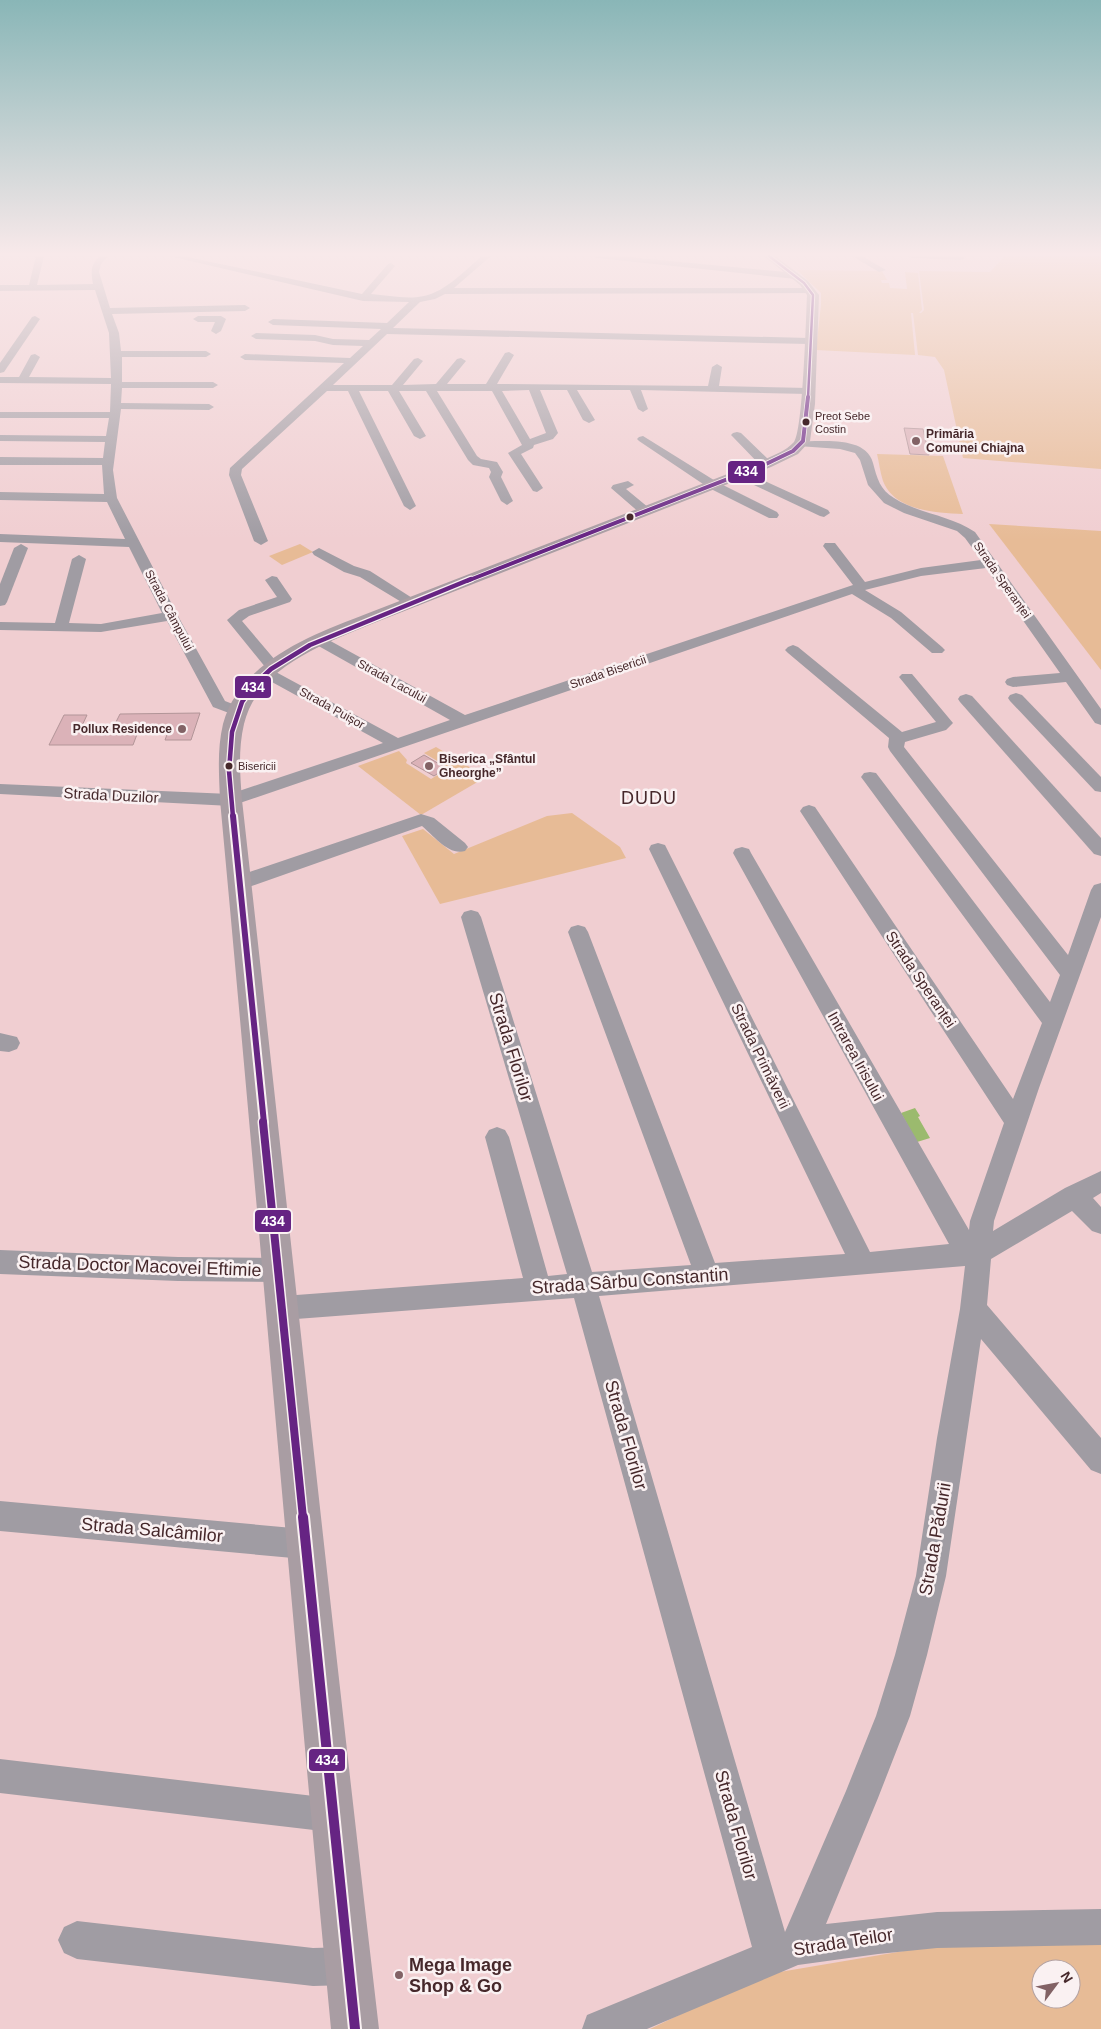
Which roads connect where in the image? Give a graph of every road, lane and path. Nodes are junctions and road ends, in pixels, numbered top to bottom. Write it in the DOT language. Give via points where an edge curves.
graph roads {
  1 [pos="13,351"];
  2 [pos="116,351"];
  3 [pos="365,351"];
  4 [pos="809,351"];
  5 [pos="117,354"];
  6 [pos="206,354"];
  7 [pos="509,355"];
  8 [pos="35,357"];
  9 [pos="245,357"];
  10 [pos="354,361"];
  11 [pos="418,361"];
  12 [pos="461,361"];
  13 [pos="717,367"];
  14 [pos="0,370"];
  15 [pos="0,380"];
  16 [pos="22,380"];
  17 [pos="213,385"];
  18 [pos="117,386"];
  19 [pos="570,386"];
  20 [pos="493,387"];
  21 [pos="533,387"];
  22 [pos="634,387"];
  23 [pos="324,388"];
  24 [pos="352,388"];
  25 [pos="393,388"];
  26 [pos="435,388"];
  27 [pos="713,388"];
  28 [pos="808,391"];
  29 [pos="188,392"];
  30 [pos="209,407"];
  31 [pos="643,408"];
  32 [pos="0,414"];
  33 [pos="115,415"];
  34 [pos="589,420"];
  35 [pos="0,424"];
  36 [pos="736,434"];
  37 [pos="420,436"];
  38 [pos="0,438"];
  39 [pos="112,439"];
  40 [pos="643,439"];
  41 [pos="527,443"];
  42 [pos="802,444"];
  43 [pos="248,457"];
  44 [pos="0,461"];
  45 [pos="108,462"];
  46 [pos="766,464"];
  47 [pos="741,474"];
  48 [pos="628,484"];
  49 [pos="713,484"];
  50 [pos="537,488"];
  51 [pos="0,496"];
  52 [pos="111,498"];
  53 [pos="507,501"];
  54 [pos="410,506"];
  55 [pos="645,511"];
  56 [pos="824,513"];
  57 [pos="773,515"];
  58 [pos="0,538"];
  59 [pos="261,541"];
  60 [pos="134,543"];
  61 [pos="830,546"];
  62 [pos="21,548"];
  63 [pos="319,552"];
  64 [pos="79,559"];
  65 [pos="990,563"];
  66 [pos="272,580"];
  67 [pos="857,587"];
  68 [pos="0,602"];
  69 [pos="413,603"];
  70 [pos="171,616"];
  71 [pos="0,626"];
  72 [pos="61,627"];
  73 [pos="320,641"];
  74 [pos="793,650"];
  75 [pos="937,650"];
  76 [pos="270,670"];
  77 [pos="906,677"];
  78 [pos="1071,677"];
  79 [pos="1013,682"];
  80 [pos="1016,698"];
  81 [pos="966,699"];
  82 [pos="237,711"];
  83 [pos="1101,720"];
  84 [pos="464,721"];
  85 [pos="899,738"];
  86 [pos="397,744"];
  87 [pos="870,777"];
  88 [pos="1101,788"];
  89 [pos="2,790"];
  90 [pos="226,800"];
  91 [pos="809,811"];
  92 [pos="459,847"];
  93 [pos="658,849"];
  94 [pos="1101,850"];
  95 [pos="742,853"];
  96 [pos="239,883"];
  97 [pos="1101,890"];
  98 [pos="471,918"];
  99 [pos="578,932"];
  100 [pos="1072,974"];
  101 [pos="1052,1021"];
  102 [pos="1016,1122"];
  103 [pos="497,1137"];
  104 [pos="1101,1181"];
  105 [pos="1074,1196"];
  106 [pos="1101,1223"];
  107 [pos="978,1253"];
  108 [pos="0,1262"];
  109 [pos="863,1264"];
  110 [pos="279,1270"];
  111 [pos="707,1275"];
  112 [pos="583,1284"];
  113 [pos="539,1288"];
  114 [pos="282,1308"];
  115 [pos="973,1309"];
  116 [pos="1101,1460"];
  117 [pos="0,1516"];
  118 [pos="304,1544"];
  119 [pos="0,1776"];
  120 [pos="331,1814"];
  121 [pos="1101,1927"];
  122 [pos="77,1940"];
  123 [pos="786,1950"];
  124 [pos="348,1966"];
  125 [pos="355,2029"];
  126 [pos="601,2029"];
  1 -- 14 [label="street"];
  2 -- 5 [label="street, Strada Câmpului"];
  3 -- 10 [label="street"];
  4 -- 28 [label="main road"];
  5 -- 6 [label="street"];
  5 -- 18 [label="street, Strada Câmpului"];
  7 -- 20 [label="street"];
  8 -- 16 [label="street"];
  9 -- 10 [label="street"];
  10 -- 23 [label="street"];
  11 -- 25 [label="street"];
  12 -- 26 [label="street"];
  13 -- 27 [label="street"];
  15 -- 16 [label="street"];
  16 -- 18 [label="street"];
  17 -- 18 [label="street"];
  18 -- 29 [label="street"];
  18 -- 33 [label="street, Strada Câmpului"];
  19 -- 21 [label="street"];
  19 -- 22 [label="street" via="602,382"];
  19 -- 34 [label="street"];
  20 -- 21 [label="street"];
  20 -- 26 [label="street"];
  20 -- 41 [label="street"];
  21 -- 41 [label="street" via="552,433 549,437"];
  22 -- 27 [label="street" via="664,384"];
  22 -- 31 [label="street"];
  23 -- 24 [label="street"];
  23 -- 43 [label="street"];
  24 -- 25 [label="street"];
  24 -- 54 [label="street"];
  25 -- 26 [label="street"];
  25 -- 37 [label="street"];
  26 -- 53 [label="street" via="472,458 493,465"];
  27 -- 28 [label="street"];
  28 -- 42 [label="main road"];
  30 -- 33 [label="street"];
  32 -- 33 [label="street"];
  33 -- 35 [label="street"];
  33 -- 39 [label="street, Strada Câmpului"];
  36 -- 46 [label="street"];
  38 -- 39 [label="street"];
  39 -- 45 [label="street, Strada Câmpului"];
  40 -- 49 [label="street"];
  41 -- 50 [label="street" via="528,448 514,453"];
  42 -- 46 [label="main road"];
  42 -- 65 [label="street, Strada Speranței" via="859,451 865,457 870,478 882,494 907,510 967,532"];
  43 -- 59 [label="street" via="236,468 235,475"];
  44 -- 45 [label="street"];
  45 -- 52 [label="street, Strada Câmpului" via="107,482"];
  46 -- 47 [label="main road"];
  47 -- 49 [label="main road"];
  47 -- 56 [label="street"];
  48 -- 55 [label="street" via="617,488"];
  49 -- 55 [label="main road"];
  49 -- 57 [label="street"];
  51 -- 52 [label="street"];
  52 -- 60 [label="street, Strada Câmpului"];
  55 -- 69 [label="main road"];
  58 -- 60 [label="street"];
  60 -- 70 [label="street, Strada Câmpului"];
  61 -- 67 [label="street"];
  62 -- 68 [label="street"];
  63 -- 69 [label="street" via="365,574"];
  64 -- 72 [label="street"];
  65 -- 67 [label="street, Strada Bisericii" via="921,572"];
  65 -- 78 [label="street, Strada Speranței"];
  66 -- 76 [label="street, Strada Puișor" via="285,599 241,614 234,620"];
  67 -- 75 [label="street"];
  67 -- 84 [label="street, Strada Bisericii"];
  69 -- 73 [label="main road"];
  70 -- 72 [label="street" via="109,627"];
  70 -- 82 [label="street, Strada Câmpului" via="219,704"];
  71 -- 72 [label="street"];
  73 -- 76 [label="main road"];
  73 -- 84 [label="street, Strada Lacului"];
  74 -- 85 [label="street"];
  76 -- 82 [label="main road" via="248,693"];
  76 -- 86 [label="street, Strada Puișor"];
  77 -- 85 [label="street" via="945,723"];
  78 -- 79 [label="street"];
  78 -- 83 [label="street, Strada Speranței"];
  80 -- 88 [label="street"];
  81 -- 94 [label="street"];
  82 -- 90 [label="main road" via="229,749"];
  84 -- 86 [label="street, Strada Bisericii"];
  85 -- 100 [label="street" via="896,747"];
  86 -- 90 [label="street, Strada Bisericii"];
  87 -- 101 [label="street"];
  89 -- 90 [label="street, Strada Duzilor"];
  90 -- 96 [label="main road"];
  91 -- 102 [label="street, Strada Speranței"];
  92 -- 96 [label="street" via="421,820"];
  93 -- 109 [label="street, Strada Primăverii"];
  95 -- 107 [label="street, Intrarea Irisului" via="954,1232"];
  96 -- 110 [label="main road"];
  97 -- 100 [label="street"];
  98 -- 112 [label="street, Strada Florilor"];
  99 -- 111 [label="street"];
  100 -- 101 [label="street"];
  101 -- 102 [label="street"];
  102 -- 107 [label="street" via="982,1221"];
  103 -- 113 [label="street"];
  104 -- 105 [label="street"];
  105 -- 106 [label="street"];
  105 -- 107 [label="street"];
  107 -- 109 [label="street, Strada Sârbu Constantin"];
  107 -- 115 [label="street, Strada Pădurii"];
  108 -- 110 [label="street, Strada Doctor Macovei Eftimie"];
  109 -- 111 [label="street, Strada Sârbu Constantin"];
  110 -- 114 [label="main road"];
  111 -- 112 [label="street, Strada Sârbu Constantin"];
  112 -- 113 [label="street, Strada Sârbu Constantin"];
  112 -- 123 [label="street, Strada Florilor"];
  113 -- 114 [label="street, Strada Sârbu Constantin"];
  114 -- 118 [label="main road"];
  115 -- 116 [label="street"];
  115 -- 123 [label="street, Strada Pădurii" via="931,1576 911,1655 893,1716 861,1798"];
  117 -- 118 [label="street, Strada Salcâmilor"];
  118 -- 120 [label="main road"];
  119 -- 120 [label="street"];
  120 -- 124 [label="main road"];
  121 -- 123 [label="street, Strada Teilor" via="937,1930 878,1935"];
  122 -- 124 [label="street" via="313,1967"];
  123 -- 126 [label="street, Strada Teilor"];
  124 -- 125 [label="main road"];
}
